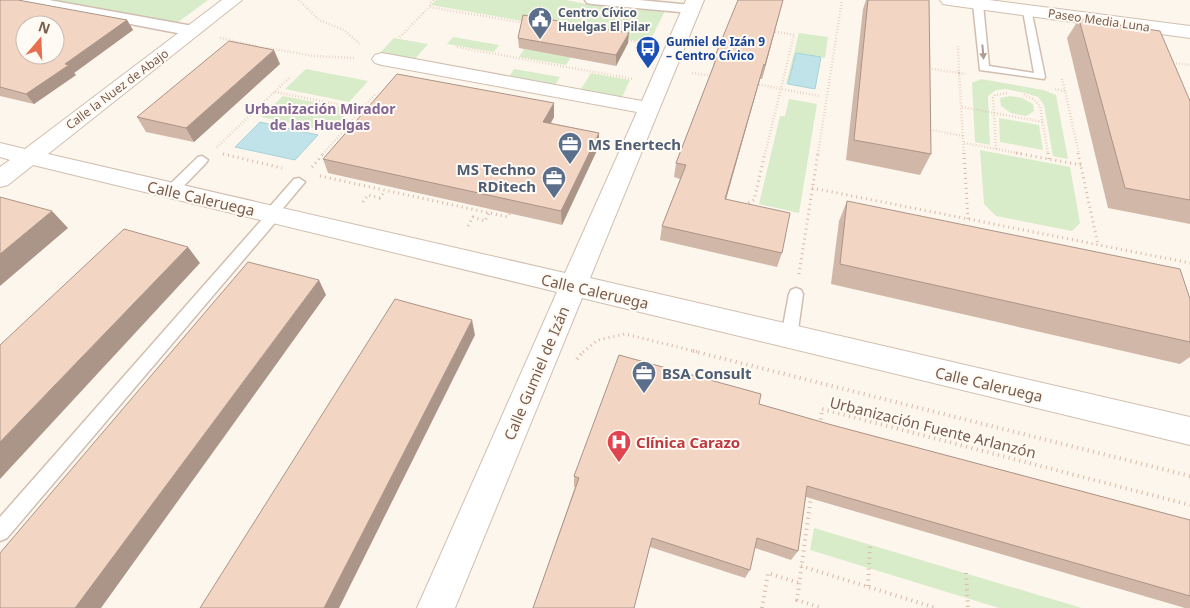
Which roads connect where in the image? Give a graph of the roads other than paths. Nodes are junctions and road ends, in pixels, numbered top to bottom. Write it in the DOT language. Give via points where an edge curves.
graph roads {
  1 [pos="26,0"];
  2 [pos="233,0"];
  3 [pos="592,0"];
  4 [pos="949,0"];
  5 [pos="693,4"];
  6 [pos="978,4"];
  7 [pos="1028,11"];
  8 [pos="193,31"];
  9 [pos="1190,32"];
  10 [pos="373,59"];
  11 [pos="648,108"];
  12 [pos="0,150"];
  13 [pos="207,156"];
  14 [pos="28,157"];
  15 [pos="303,178"];
  16 [pos="0,179"];
  17 [pos="171,191"];
  18 [pos="272,215"];
  19 [pos="573,286"];
  20 [pos="796,294"];
  21 [pos="789,337"];
  22 [pos="1190,431"];
  23 [pos="0,531"];
  24 [pos="436,608"];
  1 -- 8 [label="street"];
  2 -- 8 [label="street, Calle la Nuez de Abajo"];
  3 -- 5 [label="street"];
  4 -- 6 [label="street, Paseo Media Luna"];
  5 -- 11 [label="street, Calle Gumiel de Izán"];
  6 -- 7 [label="street, Paseo Media Luna"];
  6 -- 7 [label="lane, one-way" via="984,68 1040,77"];
  7 -- 9 [label="street, Paseo Media Luna"];
  8 -- 14 [label="street, Calle la Nuez de Abajo"];
  10 -- 11 [label="street"];
  11 -- 19 [label="street, Calle Gumiel de Izán"];
  12 -- 14 [label="street, Calle Caleruega"];
  13 -- 17 [label="lane"];
  14 -- 16 [label="street, Calle la Nuez de Abajo"];
  14 -- 17 [label="street, Calle Caleruega"];
  15 -- 18 [label="lane"];
  17 -- 18 [label="street, Calle Caleruega"];
  18 -- 19 [label="street, Calle Caleruega"];
  18 -- 23 [label="lane"];
  19 -- 21 [label="street, Calle Caleruega"];
  19 -- 24 [label="street, Calle Gumiel de Izán"];
  20 -- 21 [label="lane"];
  21 -- 22 [label="street, Calle Caleruega"];
}
